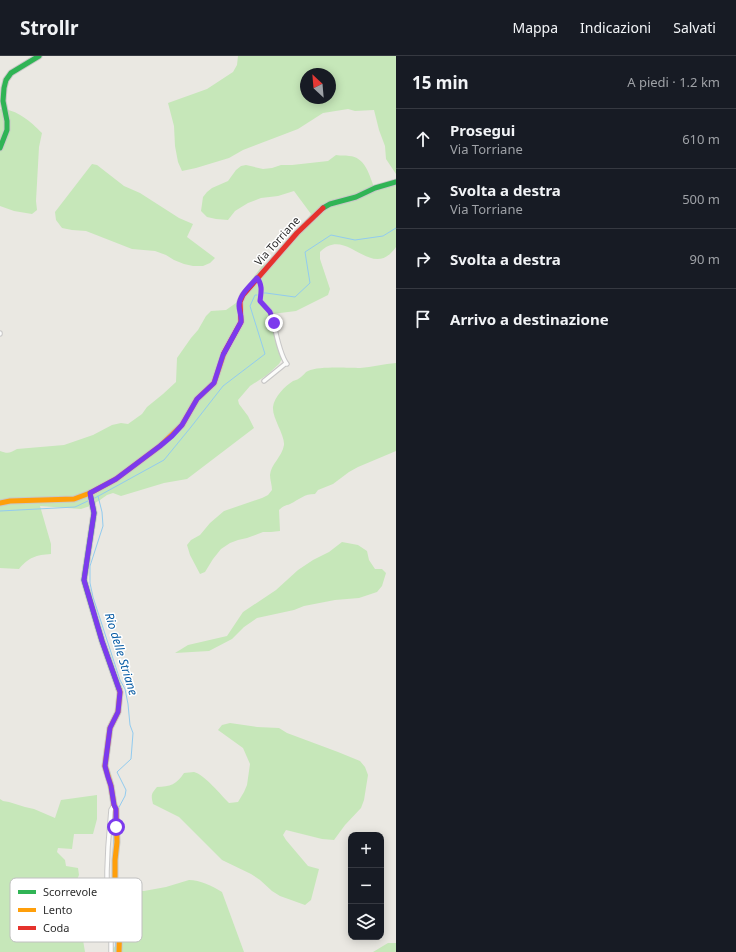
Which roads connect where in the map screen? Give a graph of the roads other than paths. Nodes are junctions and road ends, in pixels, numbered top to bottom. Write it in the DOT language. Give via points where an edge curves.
graph roads {
  1 [pos="39,56"];
  2 [pos="0,148"];
  3 [pos="396,182"];
  4 [pos="257,278"];
  5 [pos="264,381"];
  6 [pos="91,497"];
  7 [pos="0,503"];
  8 [pos="116,809"];
  9 [pos="107,878"];
  10 [pos="114,878"];
  11 [pos="119,942"];
  12 [pos="119,952"];
  1 -- 2 [label="street" via="11,73 4,82 7,128"];
  3 -- 4 [label="street, Via Torriane" via="322,208"];
  4 -- 5 [label="street" via="260,282 260,301 272,315 287,364"];
  4 -- 6 [label="street, Via Torriane" via="240,299 241,322 223,355 215,381 197,399 182,425 160,446"];
  6 -- 7 [label="street, Via Torriane"];
  6 -- 8 [label="street" via="94,513 84,580 120,692 118,712 110,728 105,766"];
  8 -- 9 [label="street" via="111,810"];
  8 -- 10 [label="street"];
  11 -- 12 [label="street"];
}
